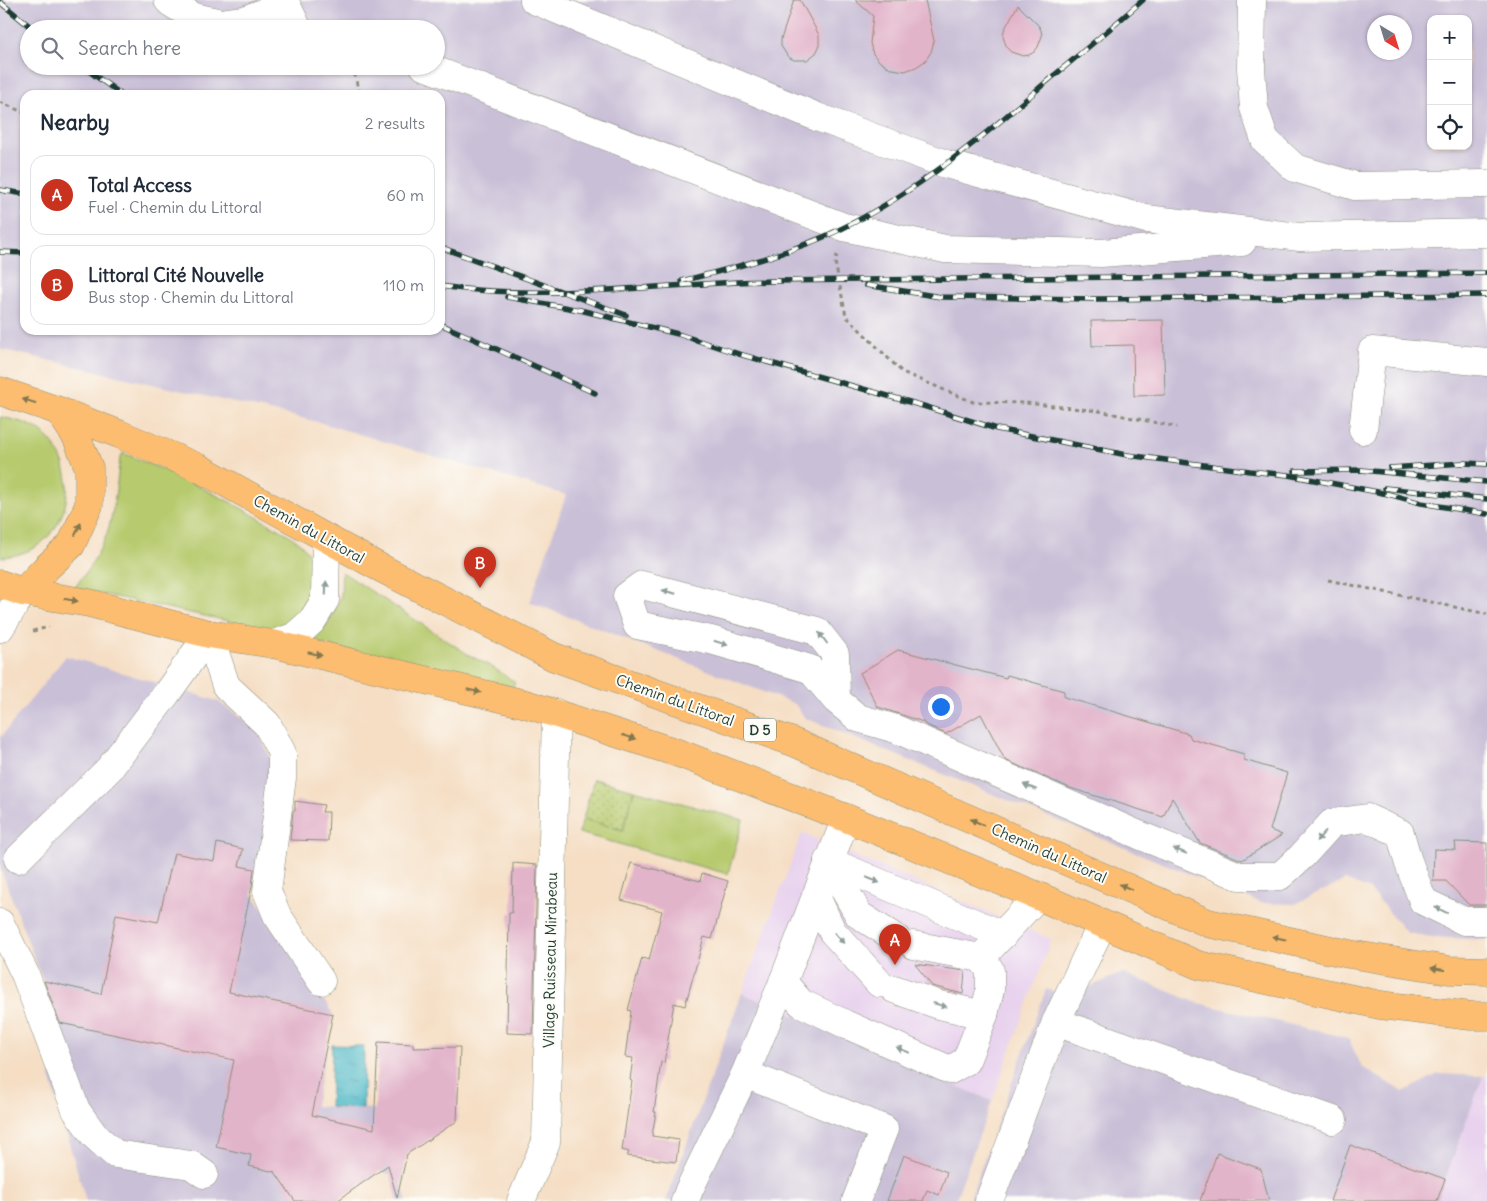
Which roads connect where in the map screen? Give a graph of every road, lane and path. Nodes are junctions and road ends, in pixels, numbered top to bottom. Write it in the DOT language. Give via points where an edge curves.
graph roads {
  1 [pos="168,0"];
  2 [pos="282,0"];
  3 [pos="534,0"];
  4 [pos="1252,0"];
  5 [pos="205,20"];
  6 [pos="244,20"];
  7 [pos="293,20"];
  8 [pos="445,74"];
  9 [pos="354,75"];
  10 [pos="359,90"];
  11 [pos="0,102"];
  12 [pos="20,111"];
  13 [pos="1487,184"];
  14 [pos="844,227"];
  15 [pos="1487,233"];
  16 [pos="1300,238"];
  17 [pos="1487,362"];
  18 [pos="0,391"];
  19 [pos="59,411"];
  20 [pos="1176,427"];
  21 [pos="1363,430"];
  22 [pos="326,538"];
  23 [pos="1328,580"];
  24 [pos="12,588"];
  25 [pos="1487,614"];
  26 [pos="51,627"];
  27 [pos="0,628"];
  28 [pos="29,632"];
  29 [pos="209,634"];
  30 [pos="273,644"];
  31 [pos="836,700"];
  32 [pos="556,713"];
  33 [pos="846,818"];
  34 [pos="18,859"];
  35 [pos="828,862"];
  36 [pos="816,896"];
  37 [pos="1038,896"];
  38 [pos="1487,921"];
  39 [pos="0,923"];
  40 [pos="1102,924"];
  41 [pos="1003,935"];
  42 [pos="981,958"];
  43 [pos="1487,971"];
  44 [pos="321,981"];
  45 [pos="783,982"];
  46 [pos="984,1015"];
  47 [pos="1487,1016"];
  48 [pos="1056,1022"];
  49 [pos="744,1074"];
  50 [pos="1333,1120"];
  51 [pos="204,1174"];
  52 [pos="521,1201"];
  53 [pos="685,1201"];
  54 [pos="856,1201"];
  55 [pos="989,1201"];
  1 -- 5 [label="street" via="194,17"];
  2 -- 6 [label="street" via="265,12"];
  2 -- 7 [label="street"];
  3 -- 16 [label="street" via="817,117 946,164 1146,219"];
  4 -- 13 [label="street" via="1254,108 1265,140 1295,168 1355,186"];
  8 -- 14 [label="street"];
  9 -- 10 [label="path"];
  11 -- 12 [label="path"];
  14 -- 16 [label="street" via="945,249 1101,253"];
  14 -- 20 [label="path" via="835,262 846,316 902,372 973,402 1026,403 1099,411"];
  15 -- 16 [label="street"];
  17 -- 21 [label="street" via="1372,351"];
  19 -- 18 [label="main road, Chemin du Littoral, one-way"];
  19 -- 22 [label="main road, Chemin du Littoral / D 5" via="199,468"];
  24 -- 19 [label="main road, one-way" via="45,568 70,545 89,505 89,468 77,438"];
  30 -- 22 [label="street, one-way" via="294,637 312,622 326,600"];
  43 -- 22 [label="main road, Chemin du Littoral / D 5, one-way" via="1449,970 1349,954 1208,922 794,742 554,657"];
  23 -- 25 [label="path"];
  24 -- 27 [label="street"];
  24 -- 29 [label="main road, one-way" via="89,603"];
  26 -- 28 [label="path"];
  29 -- 30 [label="main road"];
  29 -- 34 [label="street" via="109,770"];
  29 -- 44 [label="street" via="226,686 267,724 282,753 282,778 267,891 276,915"];
  30 -- 32 [label="main road, one-way"];
  31 -- 31 [label="street, one-way" via="835,654 817,631 642,585 627,596 637,625 711,640 810,669"];
  38 -- 31 [label="street, one-way" via="1464,921 1423,901 1400,833 1367,818 1332,823 1280,876 1239,876 896,729 858,718"];
  32 -- 33 [label="main road, one-way" via="682,754"];
  32 -- 52 [label="street, Village Ruisseau Mirabeau" via="546,1142"];
  33 -- 35 [label="street"];
  33 -- 37 [label="main road"];
  35 -- 36 [label="street"];
  35 -- 41 [label="street, one-way"];
  35 -- 42 [label="street" via="859,915 905,942"];
  36 -- 45 [label="street"];
  36 -- 46 [label="street, one-way" via="832,931 887,986 939,1005"];
  37 -- 40 [label="main road"];
  37 -- 41 [label="street"];
  39 -- 51 [label="street" via="25,974 76,1110 94,1135 116,1154 191,1165"];
  40 -- 47 [label="main road" via="1198,965 1380,1005"];
  40 -- 48 [label="street"];
  41 -- 42 [label="street"];
  42 -- 46 [label="street" via="990,970 990,990"];
  46 -- 45 [label="street, one-way" via="966,1061 950,1070 801,1003"];
  45 -- 49 [label="street"];
  48 -- 50 [label="street"];
  48 -- 55 [label="street"];
  49 -- 53 [label="street"];
  49 -- 54 [label="street" via="884,1129"];
}
